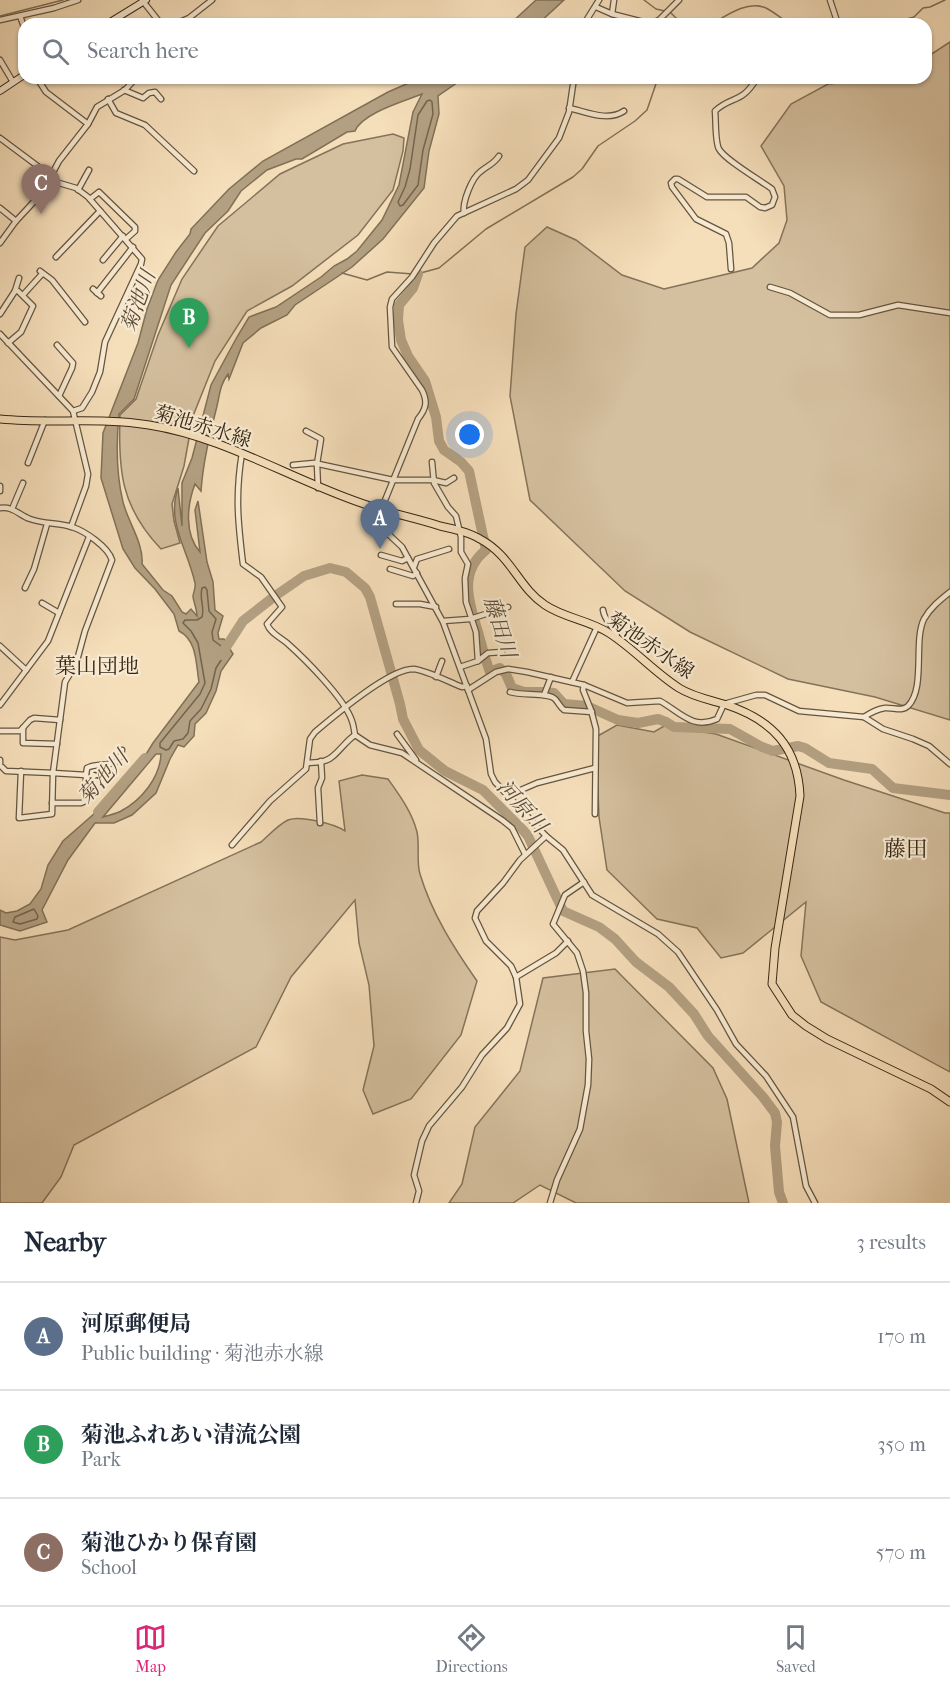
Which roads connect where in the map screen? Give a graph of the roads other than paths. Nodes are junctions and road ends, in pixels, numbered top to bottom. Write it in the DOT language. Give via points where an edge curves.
graph roads {
  1 [pos="78,0"];
  2 [pos="212,0"];
  3 [pos="599,0"];
  4 [pos="614,0"];
  5 [pos="679,0"];
  6 [pos="830,0"];
  7 [pos="144,1"];
  8 [pos="596,7"];
  9 [pos="612,14"];
  10 [pos="20,16"];
  11 [pos="117,18"];
  12 [pos="157,18"];
  13 [pos="189,18"];
  14 [pos="587,18"];
  15 [pos="628,18"];
  16 [pos="661,18"];
  17 [pos="836,18"];
  18 [pos="0,20"];
  19 [pos="0,60"];
  20 [pos="18,79"];
  21 [pos="13,82"];
  22 [pos="41,84"];
  23 [pos="130,84"];
  24 [pos="573,84"];
  25 [pos="753,84"];
  26 [pos="124,90"];
  27 [pos="0,91"];
  28 [pos="108,99"];
  29 [pos="161,99"];
  30 [pos="569,108"];
  31 [pos="624,111"];
  32 [pos="88,124"];
  33 [pos="0,138"];
  34 [pos="499,156"];
  35 [pos="89,170"];
  36 [pos="194,171"];
  37 [pos="50,178"];
  38 [pos="78,190"];
  39 [pos="90,199"];
  40 [pos="0,207"];
  41 [pos="100,211"];
  42 [pos="464,213"];
  43 [pos="15,221"];
  44 [pos="124,238"];
  45 [pos="0,243"];
  46 [pos="133,247"];
  47 [pos="56,257"];
  48 [pos="103,260"];
  49 [pos="731,269"];
  50 [pos="19,278"];
  51 [pos="770,287"];
  52 [pos="15,291"];
  53 [pos="97,293"];
  54 [pos="23,296"];
  55 [pos="950,313"];
  56 [pos="0,314"];
  57 [pos="85,322"];
  58 [pos="0,334"];
  59 [pos="8,343"];
  60 [pos="57,345"];
  61 [pos="59,396"];
  62 [pos="74,411"];
  63 [pos="0,419"];
  64 [pos="45,420"];
  65 [pos="75,420"];
  66 [pos="306,431"];
  67 [pos="242,453"];
  68 [pos="432,462"];
  69 [pos="28,464"];
  70 [pos="317,464"];
  71 [pos="293,465"];
  72 [pos="454,478"];
  73 [pos="393,480"];
  74 [pos="433,480"];
  75 [pos="23,483"];
  76 [pos="0,486"];
  77 [pos="318,488"];
  78 [pos="0,491"];
  79 [pos="0,508"];
  80 [pos="12,509"];
  81 [pos="381,510"];
  82 [pos="47,524"];
  83 [pos="71,527"];
  84 [pos="460,531"];
  85 [pos="89,537"];
  86 [pos="449,549"];
  87 [pos="381,555"];
  88 [pos="408,558"];
  89 [pos="414,567"];
  90 [pos="390,569"];
  91 [pos="417,573"];
  92 [pos="26,588"];
  93 [pos="950,592"];
  94 [pos="42,603"];
  95 [pos="396,604"];
  96 [pos="436,607"];
  97 [pos="508,607"];
  98 [pos="603,610"];
  99 [pos="59,613"];
  100 [pos="470,618"];
  101 [pos="443,621"];
  102 [pos="597,627"];
  103 [pos="617,639"];
  104 [pos="0,646"];
  105 [pos="502,652"];
  106 [pos="478,661"];
  107 [pos="442,662"];
  108 [pos="460,667"];
  109 [pos="26,670"];
  110 [pos="436,677"];
  111 [pos="551,677"];
  112 [pos="572,682"];
  113 [pos="584,685"];
  114 [pos="467,688"];
  115 [pos="510,692"];
  116 [pos="544,695"];
  117 [pos="724,704"];
  118 [pos="0,705"];
  119 [pos="345,708"];
  120 [pos="592,712"];
  121 [pos="864,717"];
  122 [pos="60,720"];
  123 [pos="23,728"];
  124 [pos="0,731"];
  125 [pos="397,734"];
  126 [pos="355,735"];
  127 [pos="57,744"];
  128 [pos="122,750"];
  129 [pos="0,760"];
  130 [pos="321,761"];
  131 [pos="308,763"];
  132 [pos="416,763"];
  133 [pos="950,764"];
  134 [pos="595,768"];
  135 [pos="21,771"];
  136 [pos="53,773"];
  137 [pos="86,775"];
  138 [pos="507,796"];
  139 [pos="52,803"];
  140 [pos="595,814"];
  141 [pos="320,823"];
  142 [pos="546,836"];
  143 [pos="232,845"];
  144 [pos="525,854"];
  145 [pos="584,882"];
  146 [pos="568,941"];
  147 [pos="516,977"];
  148 [pos="950,1101"];
  149 [pos="416,1203"];
  150 [pos="550,1203"];
  151 [pos="814,1203"];
  1 -- 10 [label="street"];
  2 -- 13 [label="street"];
  3 -- 8 [label="street"];
  4 -- 9 [label="street"];
  5 -- 16 [label="street"];
  6 -- 17 [label="street"];
  7 -- 11 [label="main road"];
  7 -- 12 [label="street"];
  8 -- 9 [label="street"];
  8 -- 14 [label="street"];
  9 -- 15 [label="street"];
  10 -- 18 [label="street"];
  19 -- 21 [label="street"];
  20 -- 21 [label="main road"];
  21 -- 27 [label="main road"];
  22 -- 32 [label="street"];
  23 -- 26 [label="street"];
  24 -- 30 [label="street"];
  25 -- 49 [label="street" via="744,96 715,111 717,142 727,158 772,189 772,205 760,207 746,197 707,197 678,179 671,183 696,219 726,234"];
  26 -- 28 [label="street"];
  26 -- 29 [label="street" via="143,98 155,92"];
  28 -- 32 [label="street"];
  28 -- 36 [label="street" via="119,115 146,125"];
  30 -- 31 [label="street" via="605,117"];
  30 -- 42 [label="street" via="559,138 528,180"];
  32 -- 37 [label="street" via="67,148"];
  33 -- 37 [label="street"];
  34 -- 42 [label="street" via="476,176 464,200"];
  35 -- 38 [label="street"];
  37 -- 38 [label="street"];
  37 -- 43 [label="street" via="37,201"];
  38 -- 39 [label="street"];
  39 -- 41 [label="street"];
  39 -- 44 [label="street" via="99,192 135,227"];
  40 -- 43 [label="street"];
  41 -- 44 [label="street"];
  41 -- 47 [label="street"];
  42 -- 73 [label="street" via="434,243 392,299 392,347 422,390 426,405"];
  43 -- 45 [label="street"];
  44 -- 46 [label="street"];
  44 -- 48 [label="street"];
  46 -- 53 [label="street"];
  46 -- 62 [label="street" via="142,259 141,264 105,342 92,392 82,408"];
  50 -- 52 [label="street"];
  51 -- 55 [label="street" via="790,293 830,315 859,315 898,304"];
  52 -- 54 [label="street"];
  52 -- 56 [label="street"];
  54 -- 57 [label="street" via="41,273 52,280"];
  54 -- 59 [label="street" via="34,309 21,332"];
  58 -- 59 [label="street"];
  59 -- 61 [label="street"];
  60 -- 61 [label="street" via="73,363"];
  61 -- 62 [label="street"];
  62 -- 65 [label="street"];
  63 -- 64 [label="main road, 菊池赤水線"];
  64 -- 65 [label="main road, 菊池赤水線"];
  64 -- 69 [label="street"];
  65 -- 67 [label="main road, 菊池赤水線" via="141,424"];
  65 -- 83 [label="street" via="88,474"];
  66 -- 70 [label="street" via="321,439"];
  67 -- 77 [label="main road, 菊池赤水線"];
  67 -- 119 [label="street" via="237,517 243,564 267,584 282,607 267,624 269,629 314,670"];
  68 -- 74 [label="street"];
  70 -- 71 [label="street"];
  70 -- 73 [label="street"];
  70 -- 77 [label="street"];
  72 -- 74 [label="street" via="446,483"];
  73 -- 74 [label="street"];
  73 -- 81 [label="street"];
  74 -- 84 [label="street" via="456,516"];
  75 -- 80 [label="street"];
  76 -- 78 [label="street"];
  77 -- 81 [label="main road, 菊池赤水線"];
  79 -- 80 [label="street"];
  80 -- 82 [label="street"];
  81 -- 84 [label="main road, 菊池赤水線"];
  81 -- 88 [label="street" via="384,530"];
  82 -- 83 [label="street"];
  82 -- 92 [label="street"];
  83 -- 85 [label="street"];
  84 -- 100 [label="street" via="461,552 468,564 465,578"];
  84 -- 102 [label="main road, 菊池赤水線" via="493,547 545,605"];
  85 -- 99 [label="street"];
  85 -- 122 [label="street" via="112,560 76,664 65,682"];
  86 -- 89 [label="street" via="417,559"];
  87 -- 88 [label="street" via="402,561"];
  88 -- 89 [label="street"];
  89 -- 91 [label="street"];
  90 -- 91 [label="street" via="413,576"];
  91 -- 96 [label="street"];
  93 -- 121 [label="street" via="934,606 919,632 916,684 908,706 885,708"];
  94 -- 99 [label="street"];
  95 -- 96 [label="street"];
  96 -- 101 [label="street"];
  97 -- 100 [label="street"];
  98 -- 103 [label="street"];
  99 -- 109 [label="street" via="48,641"];
  100 -- 101 [label="street"];
  100 -- 106 [label="street" via="476,632"];
  101 -- 108 [label="street"];
  102 -- 103 [label="main road, 菊池赤水線"];
  102 -- 112 [label="street"];
  103 -- 117 [label="main road, 菊池赤水線" via="681,689"];
  104 -- 109 [label="street"];
  105 -- 106 [label="street" via="488,653"];
  106 -- 108 [label="street"];
  107 -- 110 [label="street"];
  108 -- 114 [label="street"];
  109 -- 118 [label="street"];
  110 -- 114 [label="street"];
  110 -- 119 [label="street" via="415,669 402,671"];
  111 -- 112 [label="street"];
  111 -- 114 [label="street" via="508,669"];
  111 -- 116 [label="street"];
  112 -- 113 [label="street"];
  113 -- 117 [label="street" via="627,703 660,701 678,715 707,723 717,719"];
  113 -- 120 [label="street" via="582,690"];
  114 -- 138 [label="street" via="486,739 491,774"];
  115 -- 116 [label="street"];
  116 -- 120 [label="street" via="554,697 564,710"];
  117 -- 121 [label="street" via="765,695 800,711"];
  117 -- 148 [label="main road, 菊池赤水線" via="759,719 782,739 797,770 800,796 771,984 792,1015 806,1026"];
  119 -- 126 [label="street"];
  119 -- 131 [label="street" via="310,739"];
  120 -- 134 [label="street" via="596,729"];
  121 -- 133 [label="street" via="883,729 929,746"];
  122 -- 123 [label="street" via="34,718"];
  122 -- 127 [label="street"];
  123 -- 124 [label="street"];
  123 -- 127 [label="street" via="23,743"];
  125 -- 132 [label="street"];
  126 -- 130 [label="street" via="337,753"];
  126 -- 132 [label="street" via="370,745 402,753"];
  127 -- 136 [label="street"];
  128 -- 137 [label="street" via="116,762 110,766 92,765"];
  129 -- 135 [label="street" via="4,770"];
  130 -- 131 [label="street"];
  130 -- 141 [label="street"];
  131 -- 143 [label="street"];
  132 -- 144 [label="street" via="512,828"];
  134 -- 138 [label="street" via="537,783"];
  134 -- 140 [label="street"];
  135 -- 136 [label="street"];
  135 -- 139 [label="street" via="19,818 52,814"];
  136 -- 137 [label="street"];
  136 -- 139 [label="street"];
  137 -- 139 [label="street" via="86,801"];
  138 -- 142 [label="street"];
  142 -- 144 [label="street"];
  142 -- 145 [label="street" via="563,850"];
  144 -- 147 [label="street" via="475,918 486,941 507,960"];
  145 -- 146 [label="street" via="565,895 553,924"];
  145 -- 151 [label="street" via="600,901 658,934 678,952 736,1044 766,1076 793,1117 806,1186"];
  146 -- 147 [label="street" via="556,953"];
  146 -- 150 [label="street" via="583,971 588,1076 580,1128"];
  147 -- 149 [label="street" via="520,1004 507,1028 482,1055 422,1141 414,1175 419,1191"];
}
